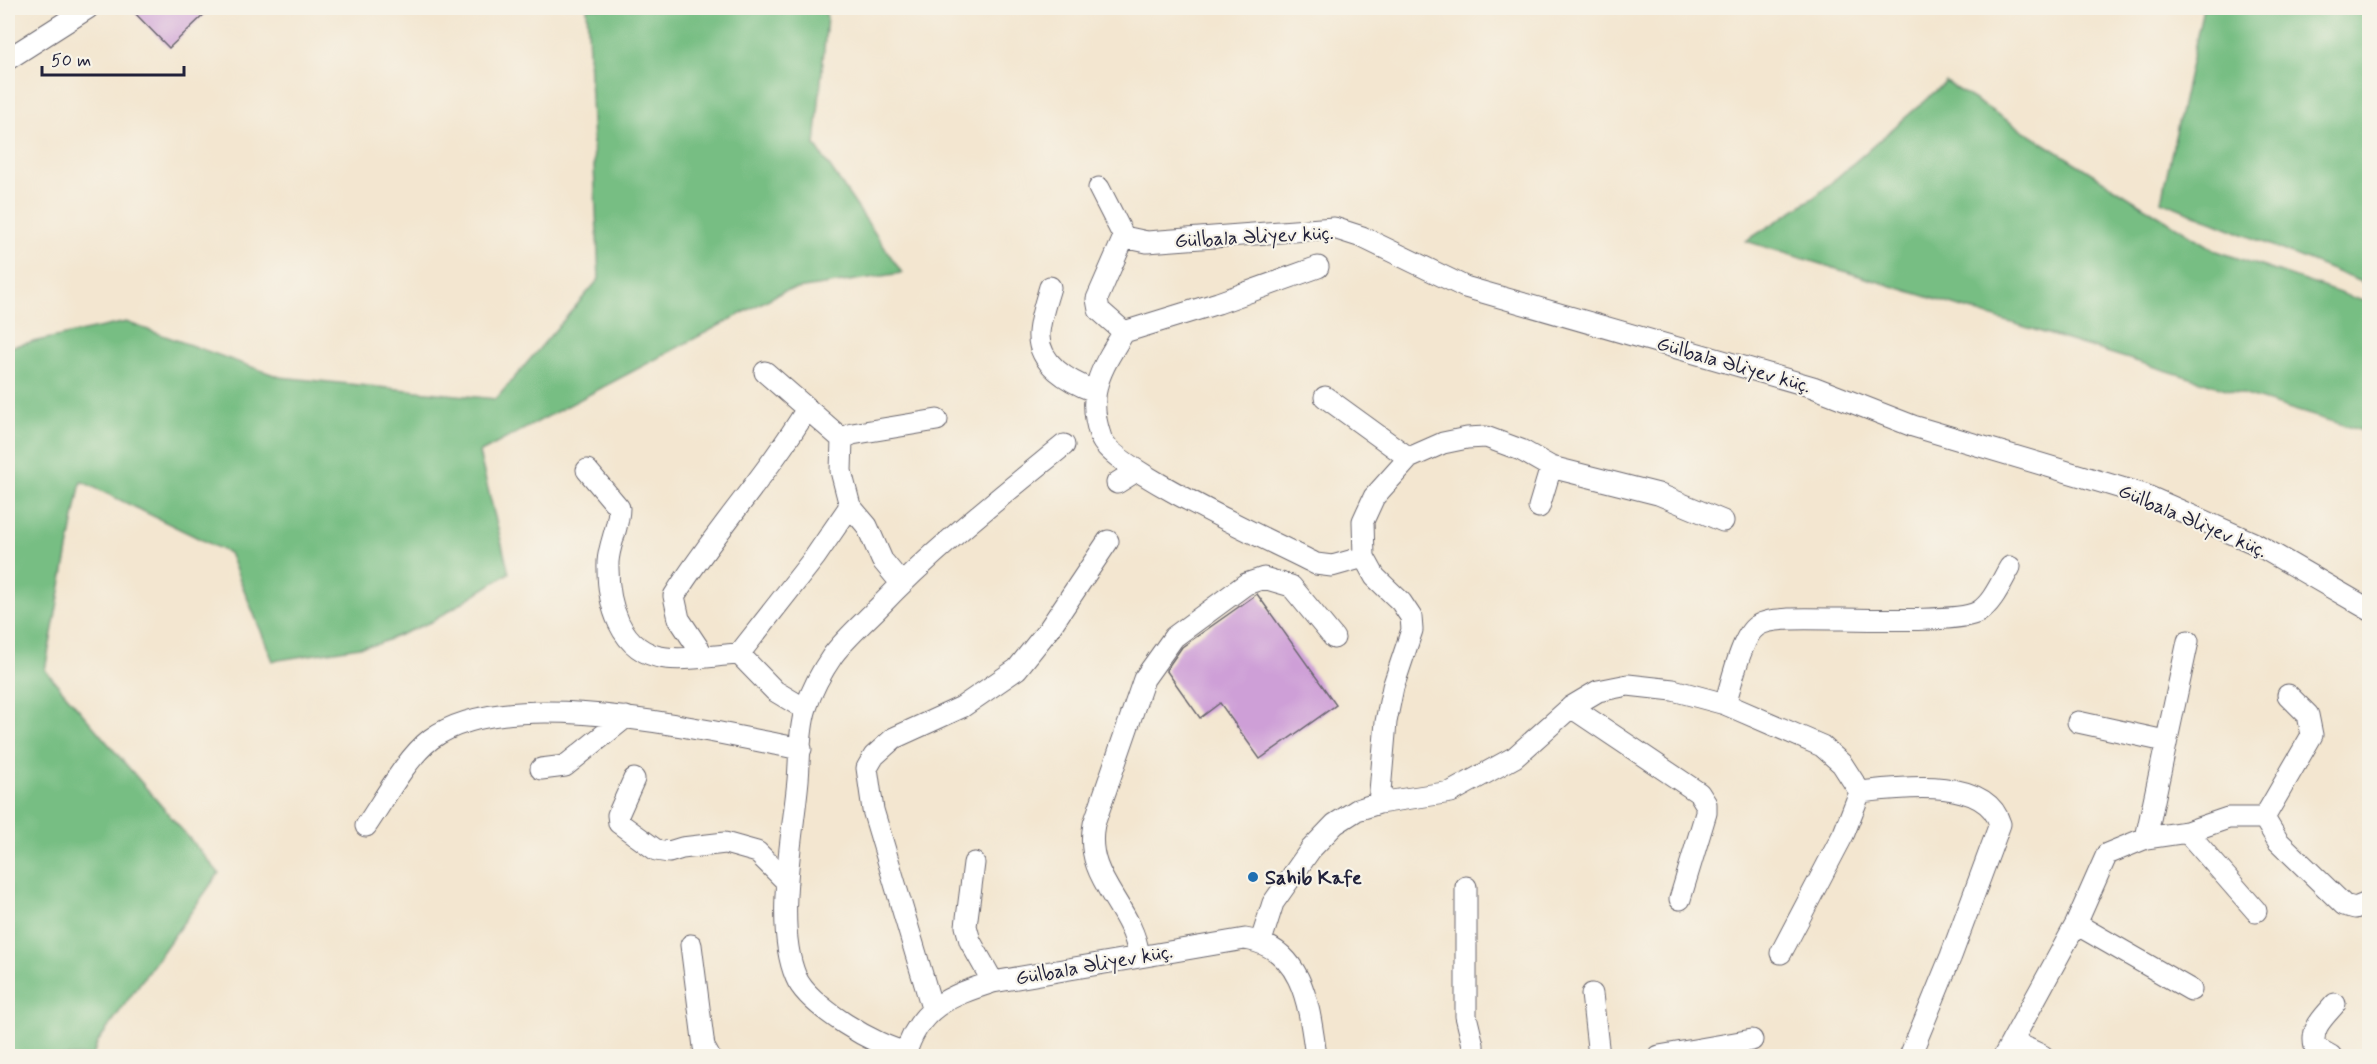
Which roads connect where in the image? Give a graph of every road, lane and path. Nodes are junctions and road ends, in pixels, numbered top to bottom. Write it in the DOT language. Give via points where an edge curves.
graph roads {
  1 [pos="88,8"];
  2 [pos="8,59"];
  3 [pos="1099,188"];
  4 [pos="1124,237"];
  5 [pos="1318,267"];
  6 [pos="1050,287"];
  7 [pos="1124,332"];
  8 [pos="765,372"];
  9 [pos="1094,391"];
  10 [pos="1325,397"];
  11 [pos="807,409"];
  12 [pos="937,420"];
  13 [pos="842,439"];
  14 [pos="1064,445"];
  15 [pos="1409,458"];
  16 [pos="1551,466"];
  17 [pos="587,470"];
  18 [pos="1136,471"];
  19 [pos="1117,483"];
  20 [pos="850,506"];
  21 [pos="1539,507"];
  22 [pos="1724,521"];
  23 [pos="1108,541"];
  24 [pos="1364,557"];
  25 [pos="2010,567"];
  26 [pos="901,583"];
  27 [pos="2370,610"];
  28 [pos="1334,638"];
  29 [pos="2188,641"];
  30 [pos="739,654"];
  31 [pos="703,656"];
  32 [pos="2288,695"];
  33 [pos="1725,704"];
  34 [pos="1571,707"];
  35 [pos="805,710"];
  36 [pos="626,717"];
  37 [pos="2078,722"];
  38 [pos="2165,741"];
  39 [pos="801,749"];
  40 [pos="541,769"];
  41 [pos="634,779"];
  42 [pos="1860,792"];
  43 [pos="1379,803"];
  44 [pos="2264,819"];
  45 [pos="366,826"];
  46 [pos="2187,832"];
  47 [pos="2146,838"];
  48 [pos="974,863"];
  49 [pos="787,882"];
  50 [pos="1466,887"];
  51 [pos="1680,899"];
  52 [pos="2370,903"];
  53 [pos="2256,911"];
  54 [pos="2076,924"];
  55 [pos="1261,941"];
  56 [pos="691,945"];
  57 [pos="1781,953"];
  58 [pos="1139,956"];
  59 [pos="993,982"];
  60 [pos="2191,990"];
  61 [pos="1592,994"];
  62 [pos="2335,1004"];
  63 [pos="932,1008"];
  64 [pos="1752,1040"];
  65 [pos="2008,1049"];
  66 [pos="1712,1052"];
  67 [pos="897,1054"];
  68 [pos="709,1056"];
  69 [pos="1316,1056"];
  70 [pos="1473,1056"];
  71 [pos="1599,1056"];
  72 [pos="1659,1056"];
  73 [pos="1910,1056"];
  74 [pos="2043,1056"];
  75 [pos="2331,1056"];
  1 -- 2 [label="street"];
  3 -- 4 [label="street"];
  4 -- 7 [label="street" via="1097,299 1099,310"];
  4 -- 27 [label="street, Gülbala Əliyev küç." via="1158,241 1334,228 1381,245 1465,287 1813,387 1913,426 2145,495 2256,544"];
  5 -- 7 [label="street"];
  6 -- 9 [label="street" via="1038,335 1046,358 1068,382"];
  7 -- 9 [label="street" via="1103,365"];
  8 -- 11 [label="street"];
  9 -- 18 [label="street" via="1101,439 1107,449"];
  10 -- 15 [label="street"];
  11 -- 13 [label="street"];
  11 -- 31 [label="street" via="784,447 698,558 674,596 679,618"];
  12 -- 13 [label="street"];
  13 -- 20 [label="street" via="841,471"];
  14 -- 26 [label="street" via="949,538"];
  15 -- 16 [label="street" via="1443,443 1486,437"];
  15 -- 24 [label="street" via="1374,496 1363,521"];
  16 -- 21 [label="street"];
  16 -- 22 [label="street" via="1658,494"];
  17 -- 31 [label="street" via="619,508 608,561 616,622 644,653 667,658"];
  18 -- 19 [label="street"];
  18 -- 24 [label="street" via="1316,564 1332,566"];
  20 -- 26 [label="street" via="867,526 882,560"];
  20 -- 30 [label="street"];
  23 -- 63 [label="street" via="1017,669 962,707 894,738 867,768 873,810"];
  24 -- 43 [label="street" via="1375,577 1411,617 1412,630 1386,722"];
  25 -- 33 [label="street" via="1988,604 1976,613 1947,617 1789,618 1755,627 1745,641"];
  26 -- 35 [label="street" via="834,654"];
  28 -- 58 [label="street" via="1291,586 1264,578 1246,584 1173,637 1144,679 1090,841 1095,867 1131,925"];
  29 -- 38 [label="street"];
  30 -- 31 [label="street"];
  30 -- 35 [label="street" via="775,691"];
  32 -- 44 [label="street" via="2308,715 2312,735"];
  33 -- 34 [label="street" via="1673,690 1628,685 1598,691"];
  33 -- 42 [label="street" via="1822,746 1842,764"];
  34 -- 43 [label="street" via="1515,757 1450,792"];
  34 -- 51 [label="street" via="1699,793 1706,804"];
  35 -- 39 [label="street"];
  36 -- 39 [label="street"];
  36 -- 40 [label="street" via="565,766"];
  36 -- 45 [label="street" via="568,712 462,722 430,740 406,767"];
  37 -- 38 [label="street"];
  38 -- 47 [label="street"];
  39 -- 49 [label="street"];
  41 -- 49 [label="street" via="618,815 620,823 656,850 669,852 725,843 756,852"];
  42 -- 57 [label="street" via="1844,833"];
  42 -- 73 [label="street" via="1942,786 1981,801 1996,813 2000,824"];
  43 -- 55 [label="street" via="1343,819 1311,849 1273,903"];
  44 -- 46 [label="street" via="2228,818"];
  44 -- 52 [label="street" via="2278,841 2344,905 2355,908"];
  46 -- 47 [label="street"];
  46 -- 53 [label="street"];
  47 -- 54 [label="street" via="2107,854"];
  48 -- 59 [label="street" via="966,926"];
  49 -- 67 [label="street" via="788,954 797,980 836,1017"];
  50 -- 70 [label="street" via="1465,995"];
  54 -- 60 [label="street"];
  54 -- 65 [label="street"];
  55 -- 58 [label="street, Gülbala Əliyev küç." via="1229,940"];
  55 -- 69 [label="street" via="1291,964 1309,1009"];
  56 -- 68 [label="street" via="704,1047"];
  58 -- 59 [label="street, Gülbala Əliyev küç."];
  59 -- 63 [label="street, Gülbala Əliyev küç." via="954,994"];
  61 -- 71 [label="street"];
  62 -- 75 [label="street" via="2315,1027 2313,1037 2315,1047"];
  63 -- 67 [label="street"];
  64 -- 66 [label="street"];
  65 -- 74 [label="street"];
  66 -- 72 [label="street"];
}
